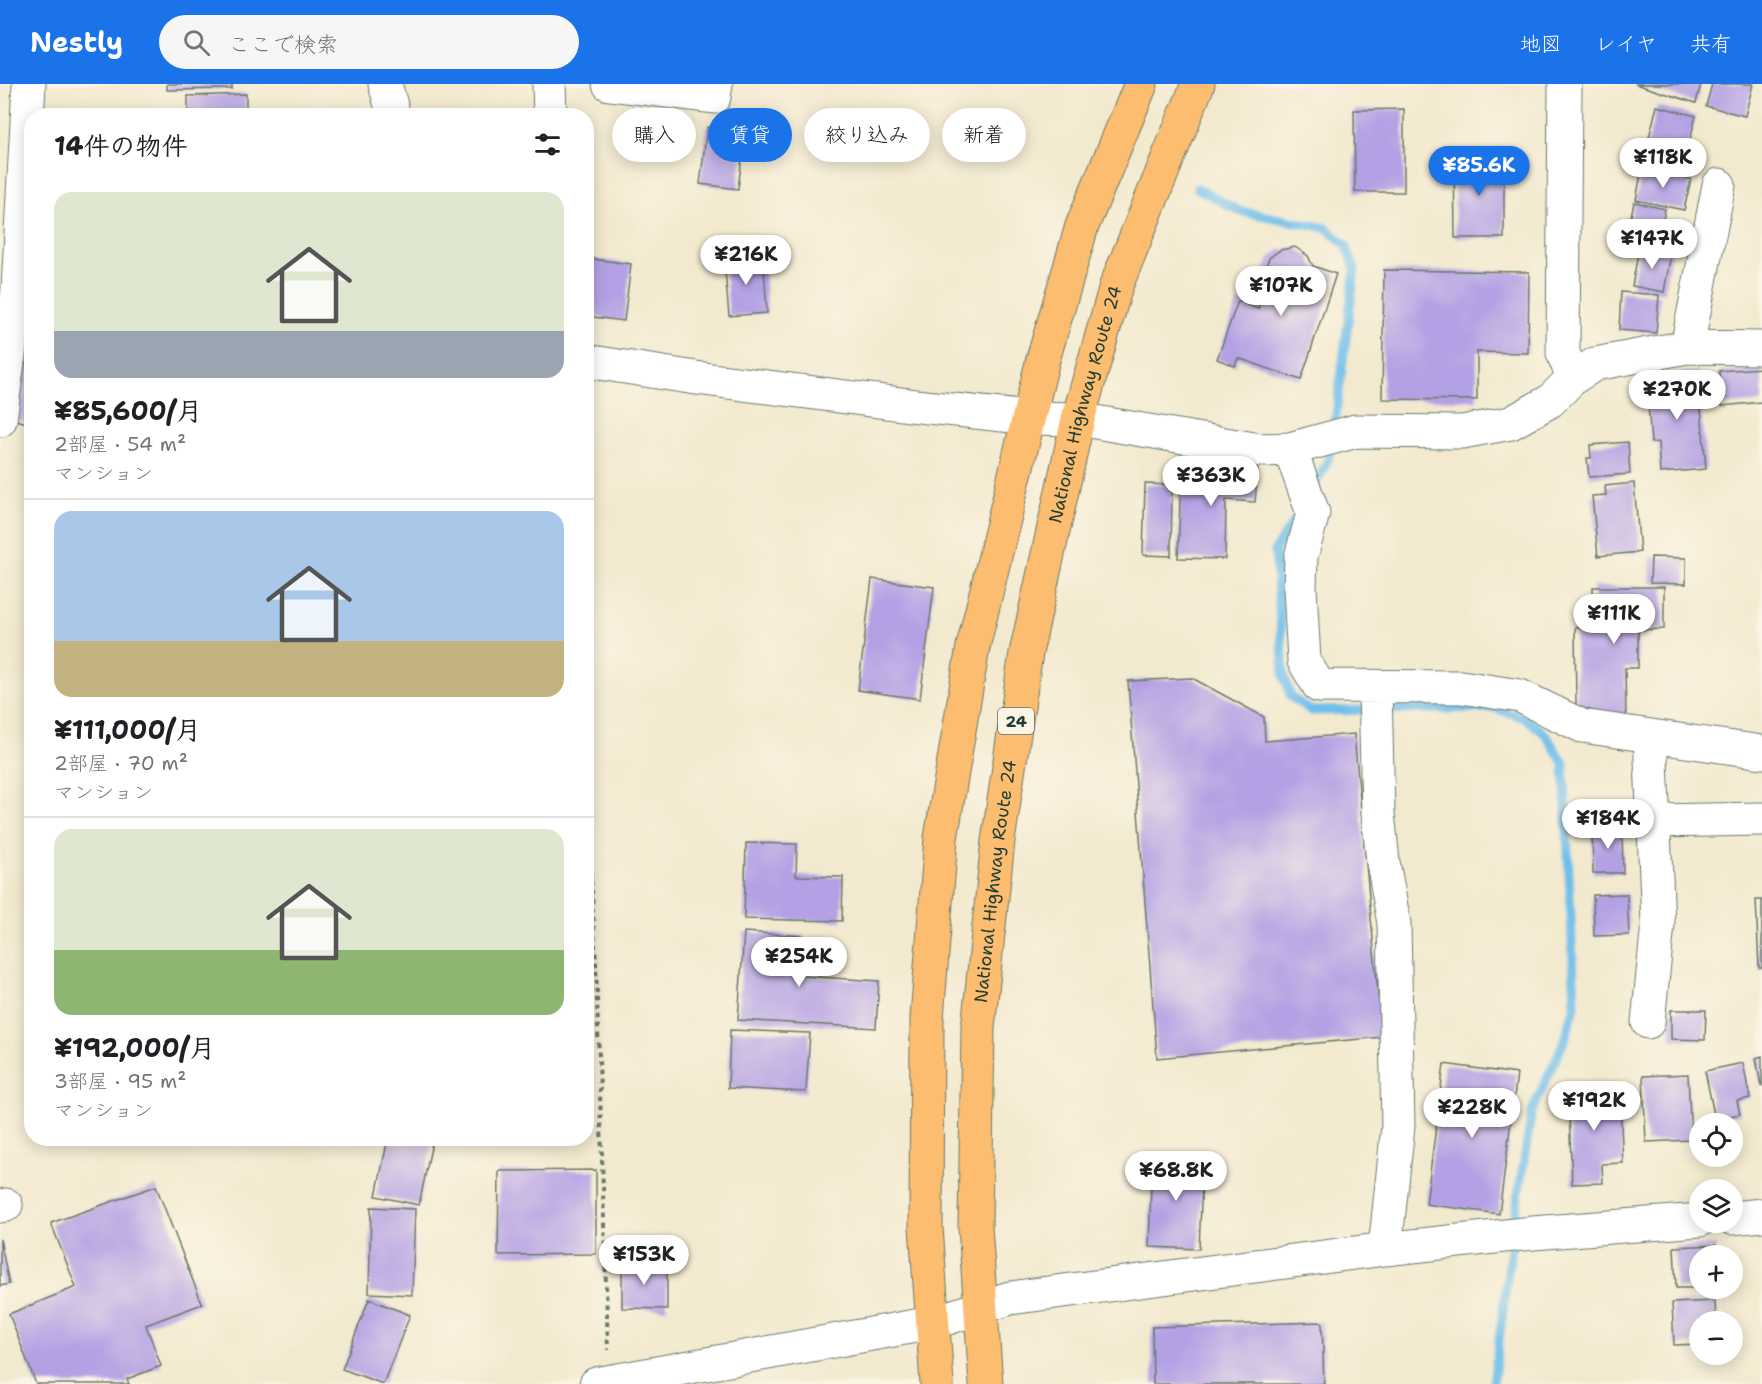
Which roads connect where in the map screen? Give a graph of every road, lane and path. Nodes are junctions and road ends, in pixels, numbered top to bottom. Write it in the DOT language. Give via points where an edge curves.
graph roads {
  1 [pos="29,84"];
  2 [pos="385,84"];
  3 [pos="549,84"];
  4 [pos="609,84"];
  5 [pos="716,84"];
  6 [pos="1142,84"];
  7 [pos="1198,84"];
  8 [pos="1565,84"];
  9 [pos="29,108"];
  10 [pos="392,108"];
  11 [pos="550,108"];
  12 [pos="1719,185"];
  13 [pos="24,294"];
  14 [pos="1687,347"];
  15 [pos="1762,348"];
  16 [pos="594,362"];
  17 [pos="1573,378"];
  18 [pos="1030,418"];
  19 [pos="1078,419"];
  20 [pos="0,420"];
  21 [pos="1303,445"];
  22 [pos="1375,704"];
  23 [pos="1650,736"];
  24 [pos="1762,752"];
  25 [pos="1762,819"];
  26 [pos="1653,821"];
  27 [pos="594,940"];
  28 [pos="1648,1022"];
  29 [pos="1762,1215"];
  30 [pos="1743,1217"];
  31 [pos="1689,1221"];
  32 [pos="1385,1249"];
  33 [pos="979,1308"];
  34 [pos="932,1323"];
  35 [pos="603,1383"];
  36 [pos="937,1384"];
  37 [pos="986,1384"];
  1 -- 9 [label="street"];
  2 -- 10 [label="street"];
  3 -- 11 [label="street"];
  4 -- 5 [label="street" via="714,97"];
  6 -- 18 [label="highway" via="1082,226"];
  7 -- 19 [label="highway, National Highway Route 24 / 24" via="1116,286"];
  8 -- 17 [label="street" via="1563,353"];
  12 -- 14 [label="street"];
  13 -- 20 [label="street"];
  14 -- 15 [label="street"];
  14 -- 17 [label="street" via="1595,364"];
  16 -- 18 [label="street"];
  17 -- 21 [label="street" via="1550,401 1511,423 1462,432 1356,431"];
  18 -- 19 [label="street"];
  18 -- 34 [label="highway" via="973,647 941,838 927,1018 926,1227"];
  19 -- 21 [label="street" via="1260,450"];
  19 -- 33 [label="highway, National Highway Route 24 / 24" via="1026,653 998,841 978,1028 975,1226"];
  21 -- 22 [label="street" via="1302,482 1313,513 1301,557 1304,661 1319,686"];
  22 -- 23 [label="street" via="1461,687 1520,696 1582,726"];
  22 -- 32 [label="street" via="1378,813 1394,923 1398,1126"];
  23 -- 24 [label="street"];
  23 -- 26 [label="street"];
  25 -- 26 [label="street"];
  26 -- 28 [label="street" via="1658,924"];
  27 -- 35 [label="path"];
  29 -- 30 [label="street"];
  31 -- 32 [label="street"];
  32 -- 33 [label="street" via="1010,1298"];
  33 -- 34 [label="street"];
  33 -- 37 [label="highway, National Highway Route 24 / 24"];
  34 -- 35 [label="street"];
  34 -- 36 [label="highway"];
}
